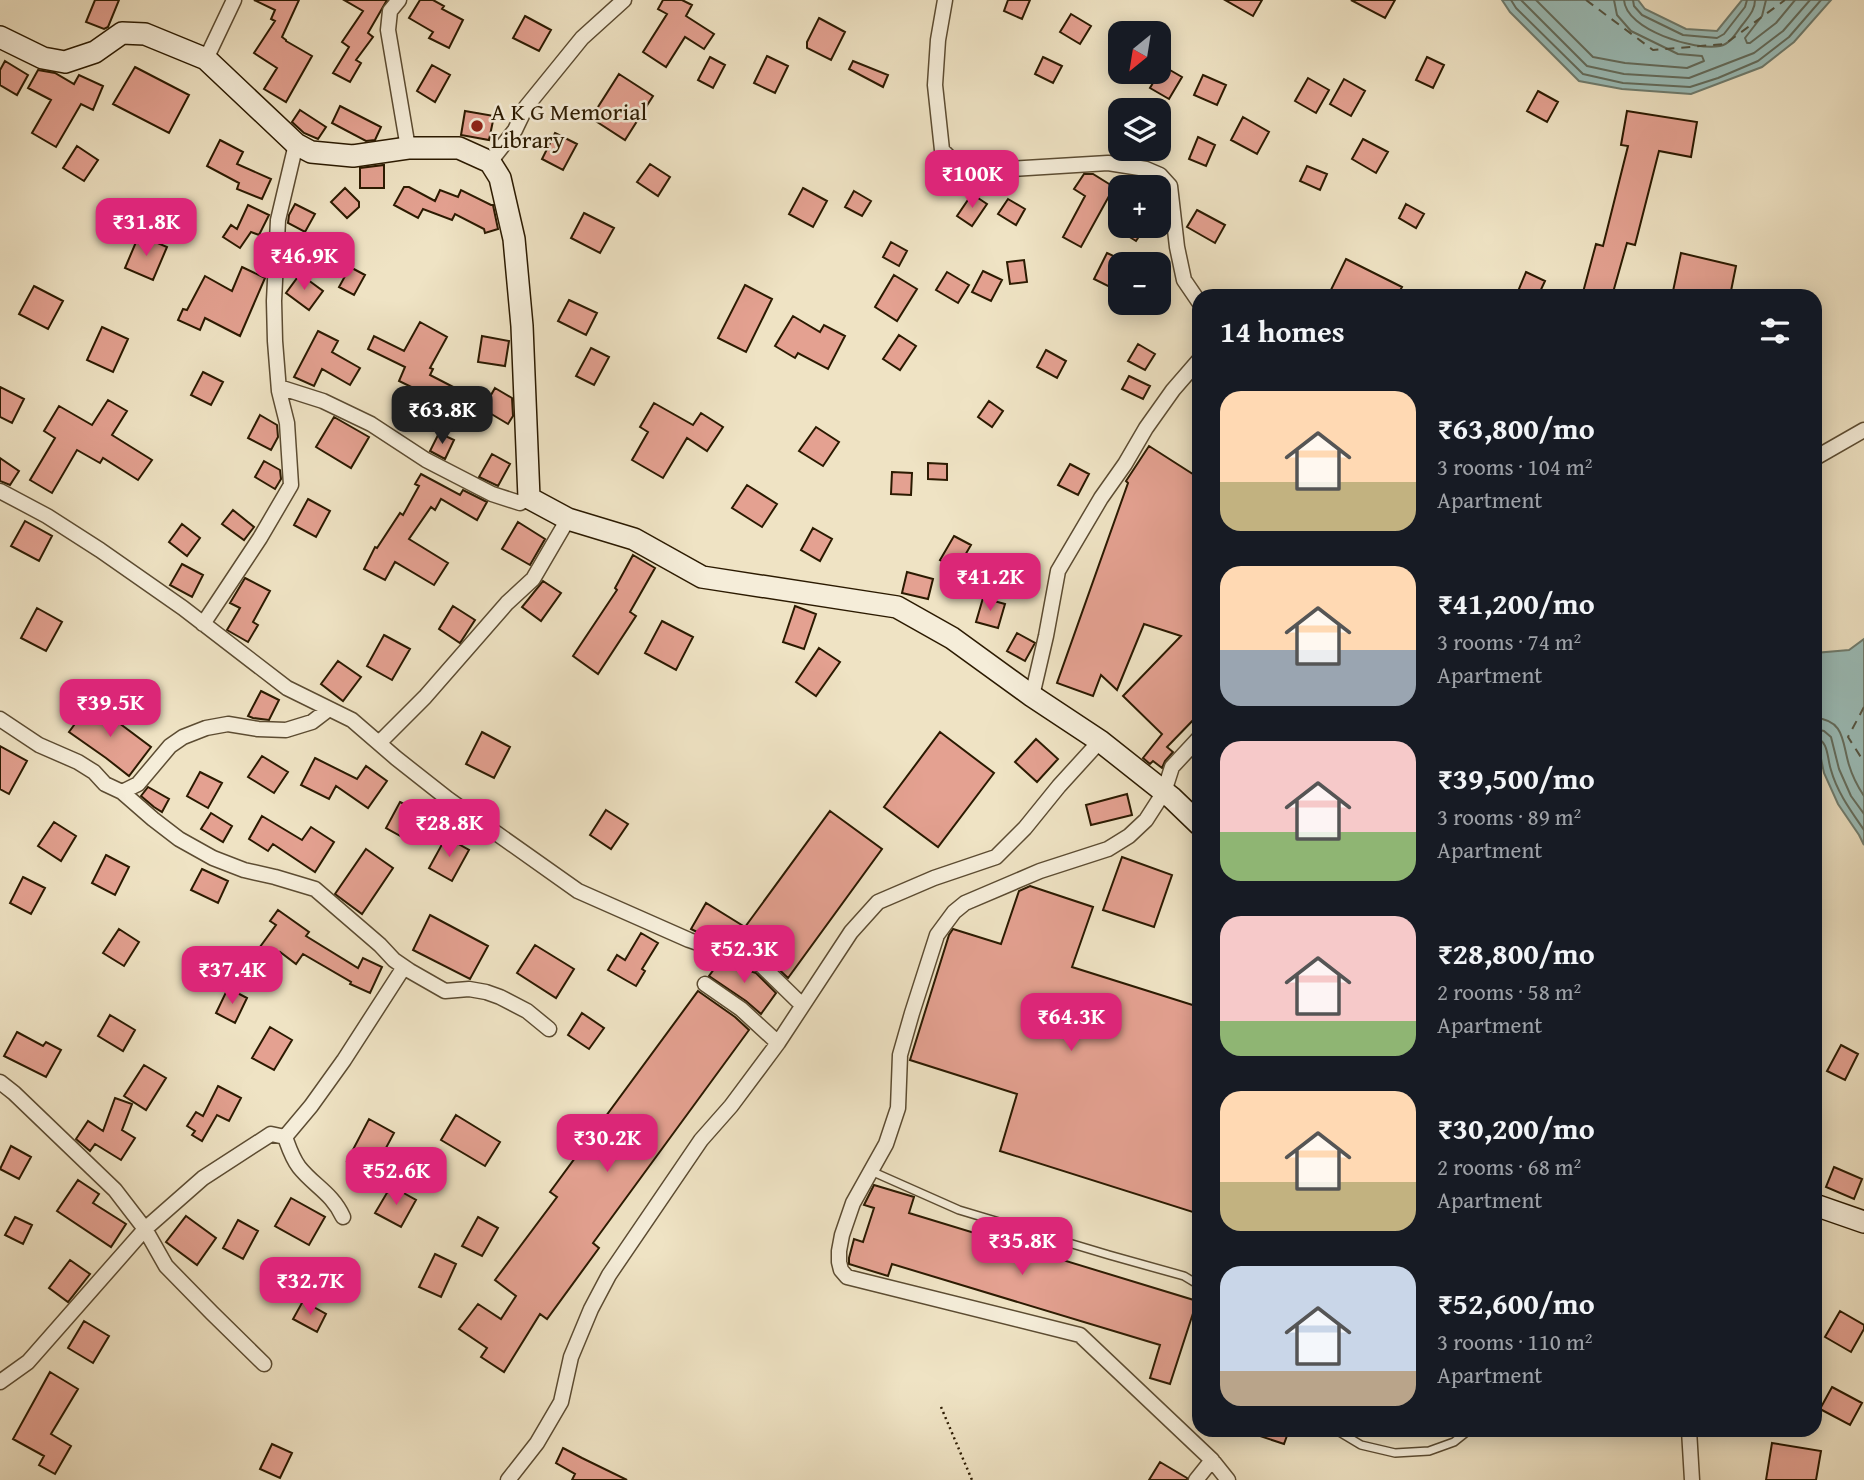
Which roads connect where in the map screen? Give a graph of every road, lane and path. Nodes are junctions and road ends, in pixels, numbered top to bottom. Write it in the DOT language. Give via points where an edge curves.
graph roads {
  1 [pos="234,0"];
  2 [pos="399,0"];
  3 [pos="624,0"];
  4 [pos="945,0"];
  5 [pos="0,37"];
  6 [pos="206,59"];
  7 [pos="296,144"];
  8 [pos="408,148"];
  9 [pos="491,162"];
  10 [pos="1192,292"];
  11 [pos="1192,368"];
  12 [pos="279,387"];
  13 [pos="1864,430"];
  14 [pos="1822,454"];
  15 [pos="0,491"];
  16 [pos="529,498"];
  17 [pos="568,519"];
  18 [pos="204,624"];
  19 [pos="1032,696"];
  20 [pos="330,709"];
  21 [pos="0,719"];
  22 [pos="1100,741"];
  23 [pos="379,743"];
  24 [pos="1192,746"];
  25 [pos="122,792"];
  26 [pos="1164,792"];
  27 [pos="1192,818"];
  28 [pos="404,967"];
  29 [pos="705,984"];
  30 [pos="802,1005"];
  31 [pos="549,1029"];
  32 [pos="778,1043"];
  33 [pos="0,1082"];
  34 [pos="285,1137"];
  35 [pos="871,1171"];
  36 [pos="1822,1207"];
  37 [pos="343,1217"];
  38 [pos="1864,1222"];
  39 [pos="145,1229"];
  40 [pos="1192,1280"];
  41 [pos="264,1364"];
  42 [pos="0,1382"];
  43 [pos="941,1407"];
  44 [pos="1348,1437"];
  45 [pos="1460,1437"];
  46 [pos="1689,1437"];
  47 [pos="1212,1460"];
  48 [pos="508,1480"];
  49 [pos="972,1480"];
  50 [pos="1196,1480"];
  51 [pos="1228,1480"];
  52 [pos="1692,1480"];
  1 -- 6 [label="street"];
  2 -- 8 [label="street" via="390,11 388,30"];
  3 -- 9 [label="street" via="582,38 526,107"];
  4 -- 10 [label="street" via="935,85 942,150 957,165 977,171 1108,163 1160,175 1170,186 1177,247 1184,280"];
  5 -- 6 [label="main road" via="43,58 65,62 95,52 122,33 145,34"];
  6 -- 7 [label="main road"];
  7 -- 8 [label="main road" via="311,152 353,156"];
  7 -- 12 [label="street" via="278,220 274,301"];
  8 -- 9 [label="main road" via="459,148"];
  9 -- 16 [label="main road" via="500,178 514,239"];
  11 -- 19 [label="street" via="1146,428 1058,571"];
  12 -- 16 [label="street" via="371,424 426,460 492,494 520,503"];
  12 -- 18 [label="street" via="287,423 291,485"];
  13 -- 14 [label="street"];
  15 -- 18 [label="street" via="100,550"];
  16 -- 17 [label="main road"];
  17 -- 19 [label="main road" via="634,539 702,577 897,607 952,638"];
  17 -- 23 [label="street" via="533,579"];
  18 -- 20 [label="street" via="287,688"];
  19 -- 22 [label="main road"];
  20 -- 23 [label="street" via="352,720"];
  20 -- 25 [label="street" via="312,722 286,730 228,724 183,737 138,784"];
  21 -- 25 [label="street"];
  22 -- 26 [label="main road"];
  22 -- 30 [label="street" via="996,857 878,902 851,932"];
  23 -- 30 [label="street" via="578,891 761,965"];
  24 -- 26 [label="street" via="1172,767"];
  25 -- 28 [label="street" via="179,839 213,858 315,889"];
  26 -- 27 [label="main road"];
  26 -- 35 [label="street" via="1146,820 1108,849 1041,871 954,912 937,935 912,1013 900,1055 898,1108"];
  28 -- 31 [label="street" via="445,990 469,989 500,997"];
  28 -- 34 [label="street" via="344,1060"];
  29 -- 32 [label="street"];
  30 -- 32 [label="street"];
  32 -- 48 [label="street" via="701,1140 609,1275 571,1357 561,1402"];
  33 -- 39 [label="street" via="115,1190"];
  34 -- 37 [label="street" via="301,1170 337,1203"];
  34 -- 39 [label="street" via="271,1134 215,1170"];
  35 -- 40 [label="lane" via="959,1210"];
  35 -- 47 [label="street" via="842,1235 839,1262 848,1278 1080,1335"];
  36 -- 38 [label="main road"];
  39 -- 41 [label="street" via="166,1266"];
  39 -- 42 [label="street" via="28,1362"];
  43 -- 49 [label="path"];
  44 -- 45 [label="lane" via="1395,1453 1429,1451"];
  46 -- 52 [label="street"];
  47 -- 50 [label="street"];
  47 -- 51 [label="street"];
}
